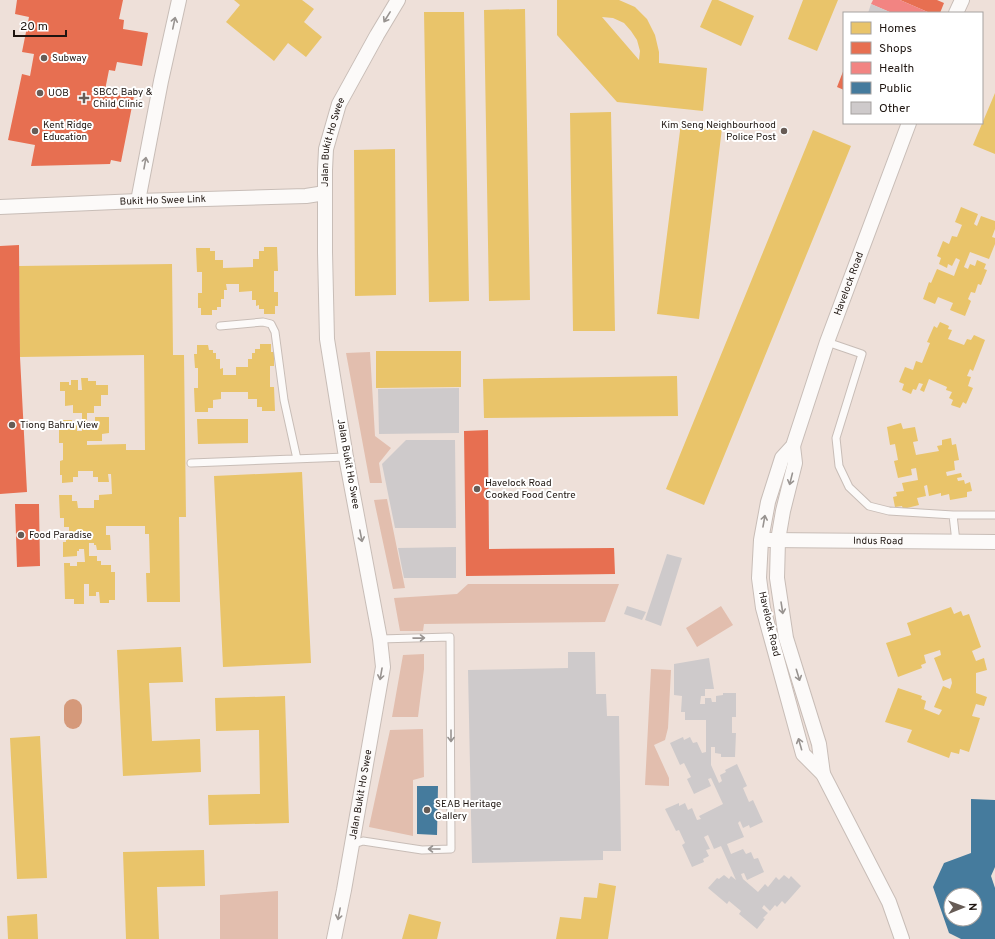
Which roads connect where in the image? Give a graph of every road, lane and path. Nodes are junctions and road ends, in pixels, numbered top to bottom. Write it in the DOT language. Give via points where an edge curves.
graph roads {
  1 [pos="179,0"];
  2 [pos="398,0"];
  3 [pos="962,0"];
  4 [pos="956,12"];
  5 [pos="909,124"];
  6 [pos="325,193"];
  7 [pos="138,201"];
  8 [pos="0,207"];
  9 [pos="220,326"];
  10 [pos="827,342"];
  11 [pos="793,446"];
  12 [pos="346,457"];
  13 [pos="297,459"];
  14 [pos="191,463"];
  15 [pos="953,515"];
  16 [pos="995,515"];
  17 [pos="761,540"];
  18 [pos="778,540"];
  19 [pos="956,542"];
  20 [pos="995,542"];
  21 [pos="380,639"];
  22 [pos="823,774"];
  23 [pos="351,846"];
  24 [pos="334,939"];
  25 [pos="902,939"];
  7 -- 1 [label="street, one-way"];
  2 -- 6 [label="street, Jalan Bukit Ho Swee, one-way" via="339,104 326,150"];
  3 -- 4 [label="street"];
  5 -- 10 [label="street, Havelock Road"];
  6 -- 7 [label="street, Bukit Ho Swee Link" via="306,196"];
  6 -- 12 [label="street, Jalan Bukit Ho Swee" via="327,339"];
  7 -- 8 [label="street, Bukit Ho Swee Link"];
  9 -- 13 [label="lane" via="263,322 271,324 276,332 284,400"];
  10 -- 11 [label="street, Havelock Road"];
  10 -- 15 [label="lane" via="862,354 836,438 839,466 849,488 869,506 890,511"];
  17 -- 11 [label="street, Havelock Road, one-way" via="768,502 782,458"];
  11 -- 18 [label="street, Havelock Road, one-way" via="795,463"];
  12 -- 13 [label="lane"];
  12 -- 21 [label="street, Jalan Bukit Ho Swee, one-way"];
  13 -- 14 [label="lane"];
  15 -- 16 [label="lane"];
  15 -- 19 [label="lane"];
  17 -- 18 [label="street, Indus Road"];
  22 -- 17 [label="street, Havelock Road, one-way" via="803,754 771,640 759,578"];
  18 -- 19 [label="street, Indus Road"];
  18 -- 22 [label="street, Havelock Road, one-way" via="777,578 786,638 819,744"];
  19 -- 20 [label="street, Indus Road"];
  21 -- 23 [label="street, Jalan Bukit Ho Swee, one-way" via="382,667"];
  21 -- 23 [label="lane, one-way" via="450,637 451,849 422,850 363,841"];
  22 -- 25 [label="street, Havelock Road" via="889,902"];
  23 -- 24 [label="street, Jalan Bukit Ho Swee, one-way"];
}
